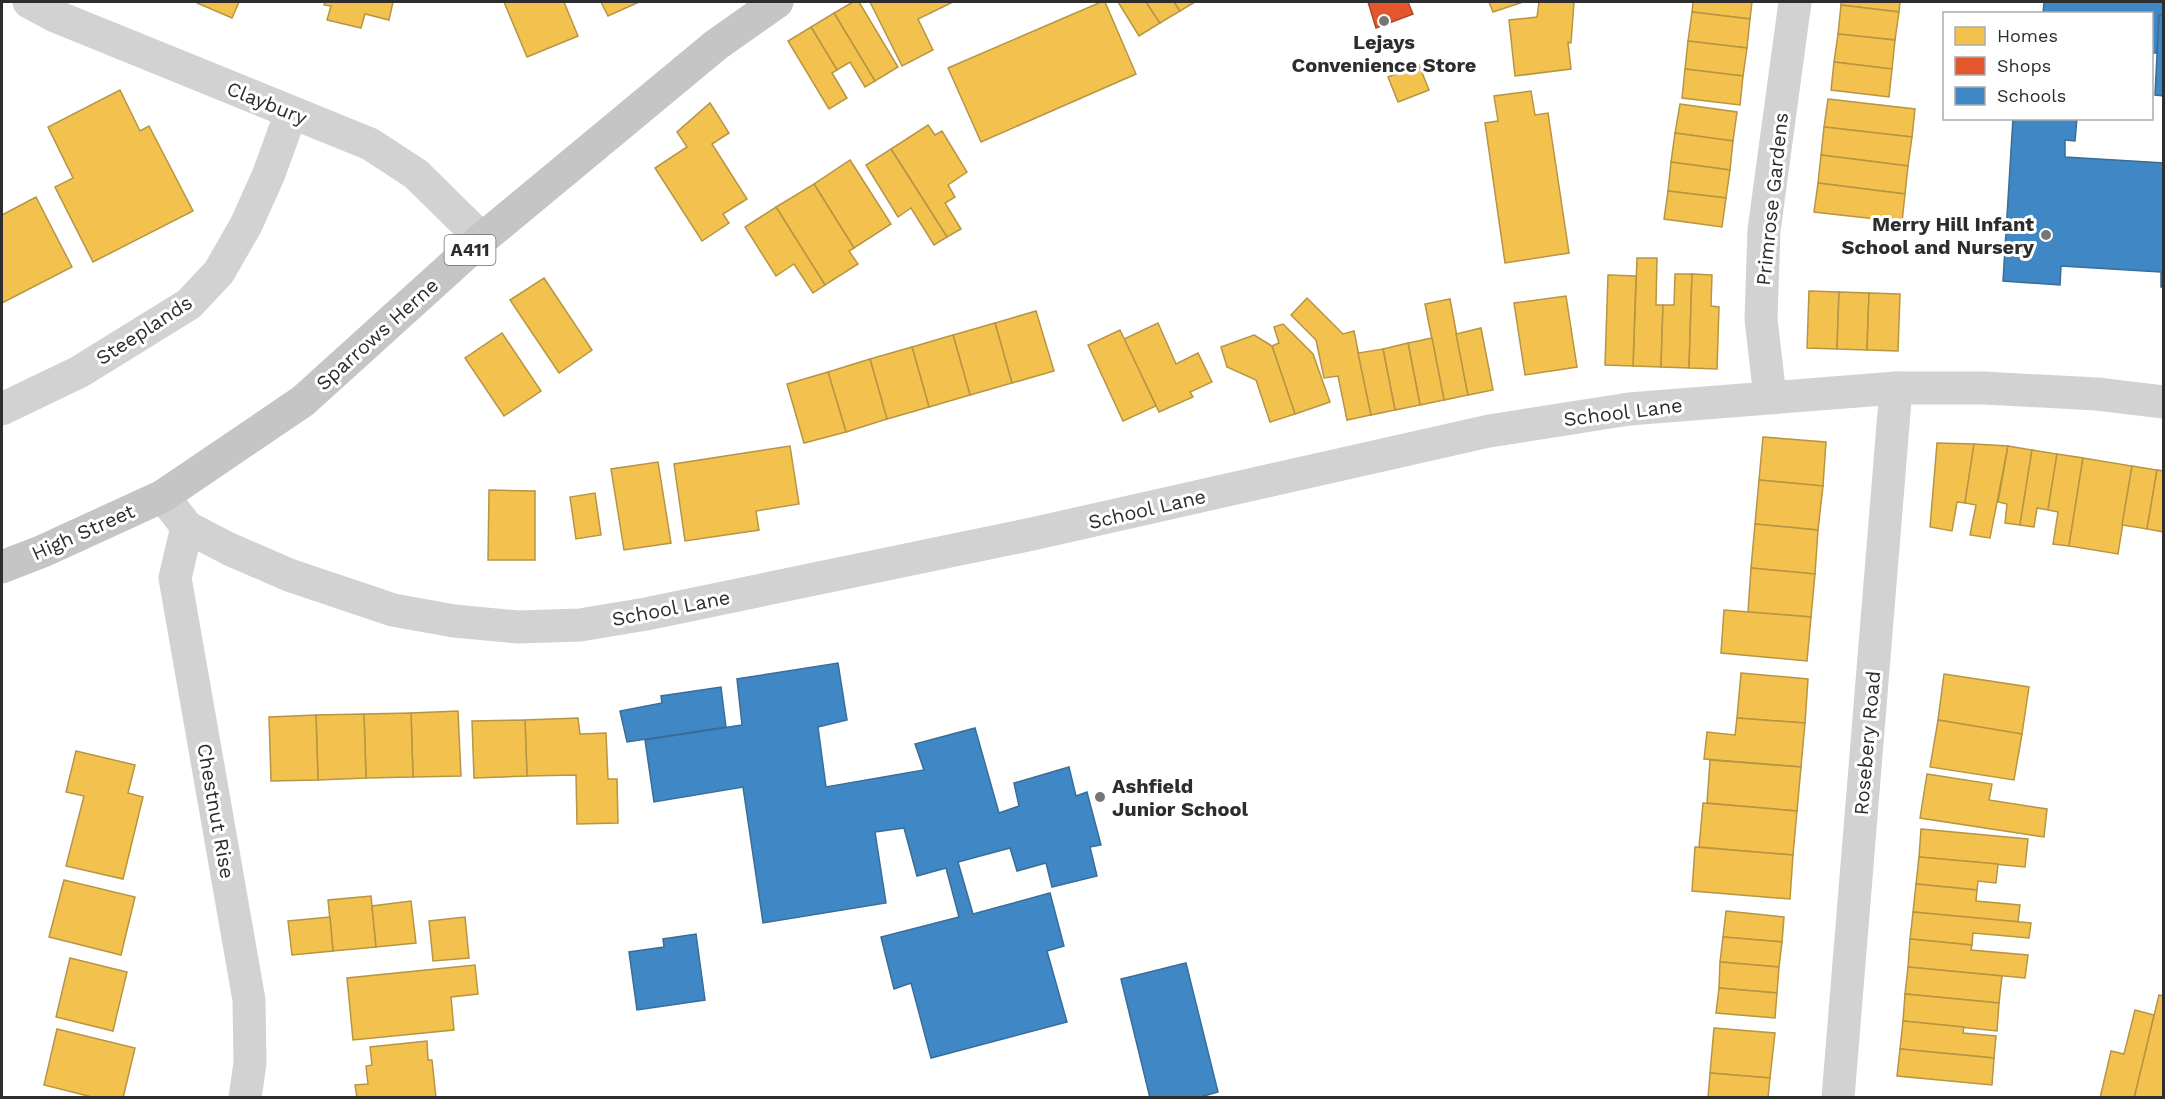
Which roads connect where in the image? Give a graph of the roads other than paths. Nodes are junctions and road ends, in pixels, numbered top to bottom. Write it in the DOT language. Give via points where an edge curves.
graph roads {
  1 [pos="777,2"];
  2 [pos="1796,2"];
  3 [pos="48,6"];
  4 [pos="291,112"];
  5 [pos="482,239"];
  6 [pos="1896,388"];
  7 [pos="1770,397"];
  8 [pos="2163,402"];
  9 [pos="2,409"];
  10 [pos="164,496"];
  11 [pos="187,527"];
  12 [pos="2,567"];
  13 [pos="246,1098"];
  14 [pos="1838,1098"];
  1 -- 5 [label="main road, Sparrows Herne / A411" via="716,45"];
  2 -- 7 [label="street, Primrose Gardens" via="1764,230 1761,319"];
  3 -- 4 [label="street, Claybury"];
  4 -- 5 [label="street, Claybury" via="370,144 416,174"];
  4 -- 9 [label="street, Steeplands" via="246,225 219,272 189,304 79,372"];
  5 -- 10 [label="main road, Sparrows Herne / A411" via="303,401"];
  6 -- 7 [label="street, School Lane"];
  6 -- 8 [label="street, School Lane" via="1984,388"];
  6 -- 14 [label="street, Rosebery Road"];
  7 -- 11 [label="street, School Lane" via="1629,409 1489,431 1032,534 580,625 518,627 393,610 289,574"];
  10 -- 11 [label="street, School Lane"];
  10 -- 12 [label="main road, High Street / A411"];
  11 -- 13 [label="street, Chestnut Rise" via="175,578 249,1000"];
}
